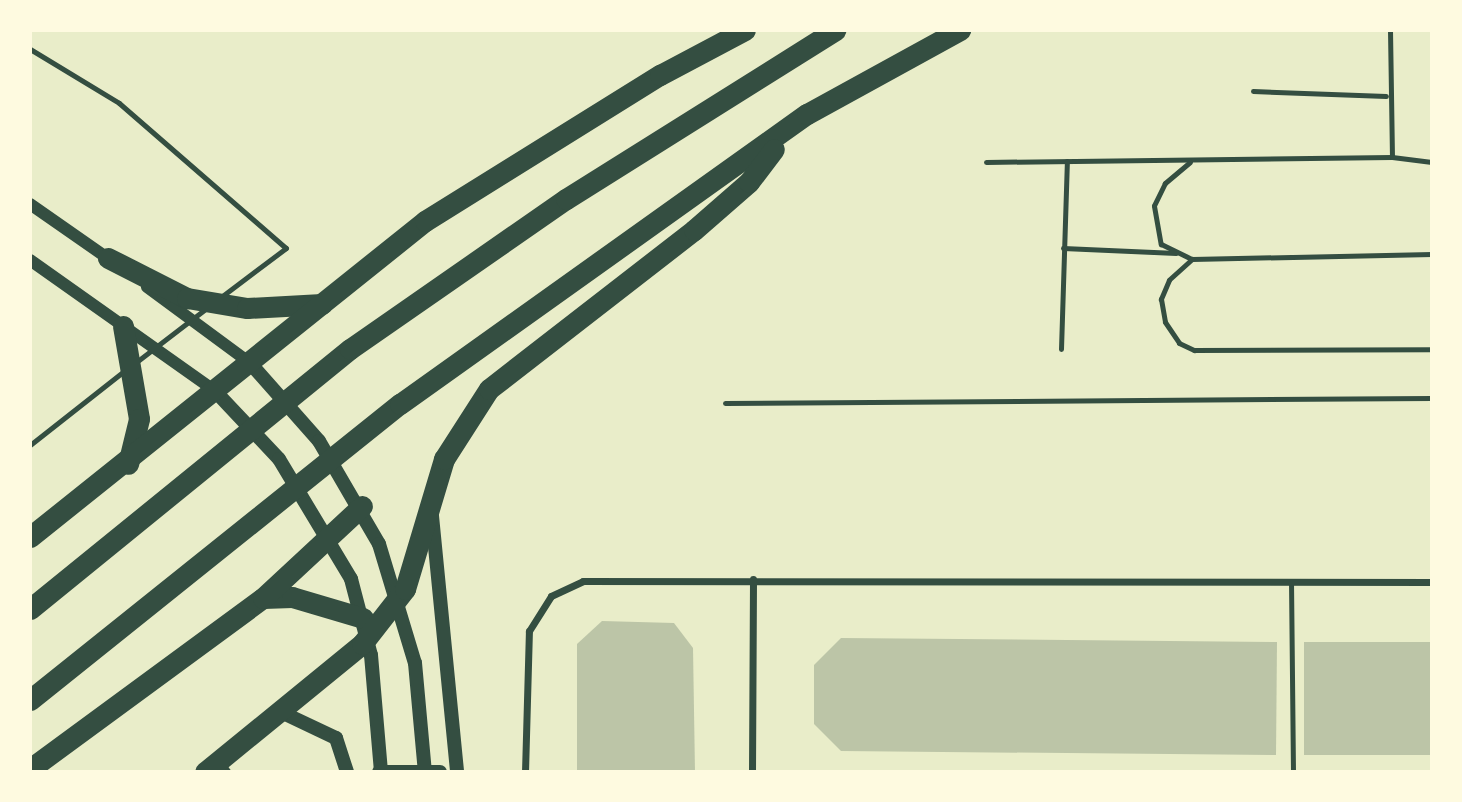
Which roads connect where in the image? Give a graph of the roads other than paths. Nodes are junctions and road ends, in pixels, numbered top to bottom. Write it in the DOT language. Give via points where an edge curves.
graph roads {
  1 [pos="746,30"];
  2 [pos="835,30"];
  3 [pos="960,30"];
  4 [pos="1390,30"];
  5 [pos="30,49"];
  6 [pos="1253,91"];
  7 [pos="1386,96"];
  8 [pos="785,134"];
  9 [pos="1392,156"];
  10 [pos="1193,160"];
  11 [pos="1067,161"];
  12 [pos="986,162"];
  13 [pos="1432,162"];
  14 [pos="30,204"];
  15 [pos="1063,248"];
  16 [pos="1177,253"];
  17 [pos="1431,256"];
  18 [pos="108,258"];
  19 [pos="1192,259"];
  20 [pos="30,260"];
  21 [pos="322,304"];
  22 [pos="123,326"];
  23 [pos="1060,349"];
  24 [pos="1432,349"];
  25 [pos="250,363"];
  26 [pos="215,391"];
  27 [pos="1432,398"];
  28 [pos="725,402"];
  29 [pos="30,445"];
  30 [pos="128,464"];
  31 [pos="362,506"];
  32 [pos="432,516"];
  33 [pos="30,537"];
  34 [pos="330,539"];
  35 [pos="753,579"];
  36 [pos="1291,581"];
  37 [pos="1432,582"];
  38 [pos="263,598"];
  39 [pos="30,609"];
  40 [pos="363,618"];
  41 [pos="30,700"];
  42 [pos="281,712"];
  43 [pos="218,768"];
  44 [pos="30,769"];
  45 [pos="347,772"];
  46 [pos="380,772"];
  47 [pos="425,772"];
  48 [pos="440,772"];
  49 [pos="457,772"];
  50 [pos="525,772"];
  51 [pos="752,772"];
  52 [pos="1293,772"];
  1 -- 21 [label="highway" via="660,75 425,220"];
  2 -- 39 [label="highway" via="566,199 350,349"];
  3 -- 8 [label="highway" via="807,114"];
  4 -- 7 [label="lane"];
  5 -- 29 [label="lane" via="118,103 285,248"];
  6 -- 7 [label="lane"];
  7 -- 9 [label="lane"];
  8 -- 32 [label="highway" via="749,182 694,230 489,389 444,459"];
  8 -- 41 [label="highway" via="400,404"];
  9 -- 10 [label="lane"];
  9 -- 13 [label="lane"];
  10 -- 11 [label="lane"];
  10 -- 16 [label="lane" via="1170,177 1154,206 1161,244"];
  11 -- 12 [label="lane"];
  11 -- 15 [label="lane"];
  14 -- 18 [label="street"];
  15 -- 16 [label="lane"];
  15 -- 23 [label="lane"];
  16 -- 19 [label="lane"];
  17 -- 19 [label="lane"];
  18 -- 21 [label="highway" via="187,298 247,308"];
  18 -- 25 [label="street"];
  19 -- 24 [label="lane" via="1169,280 1161,299 1165,323 1179,343 1194,350"];
  20 -- 22 [label="street"];
  21 -- 25 [label="highway"];
  22 -- 26 [label="street"];
  22 -- 30 [label="highway" via="139,419"];
  25 -- 26 [label="highway"];
  25 -- 31 [label="main road" via="319,441"];
  26 -- 30 [label="highway"];
  26 -- 34 [label="main road" via="279,459"];
  27 -- 28 [label="lane"];
  30 -- 33 [label="highway"];
  31 -- 34 [label="highway"];
  31 -- 47 [label="main road" via="415,663"];
  32 -- 42 [label="highway" via="405,589 362,644"];
  32 -- 49 [label="main road"];
  34 -- 38 [label="highway"];
  34 -- 40 [label="main road"];
  35 -- 36 [label="street"];
  35 -- 50 [label="street" via="583,581 551,596 529,631"];
  35 -- 51 [label="street"];
  36 -- 37 [label="street"];
  36 -- 52 [label="lane"];
  38 -- 40 [label="highway" via="292,597"];
  38 -- 44 [label="highway"];
  40 -- 46 [label="main road"];
  42 -- 43 [label="highway"];
  42 -- 45 [label="main road" via="336,738"];
  46 -- 48 [label="main road" via="395,767"];
}
